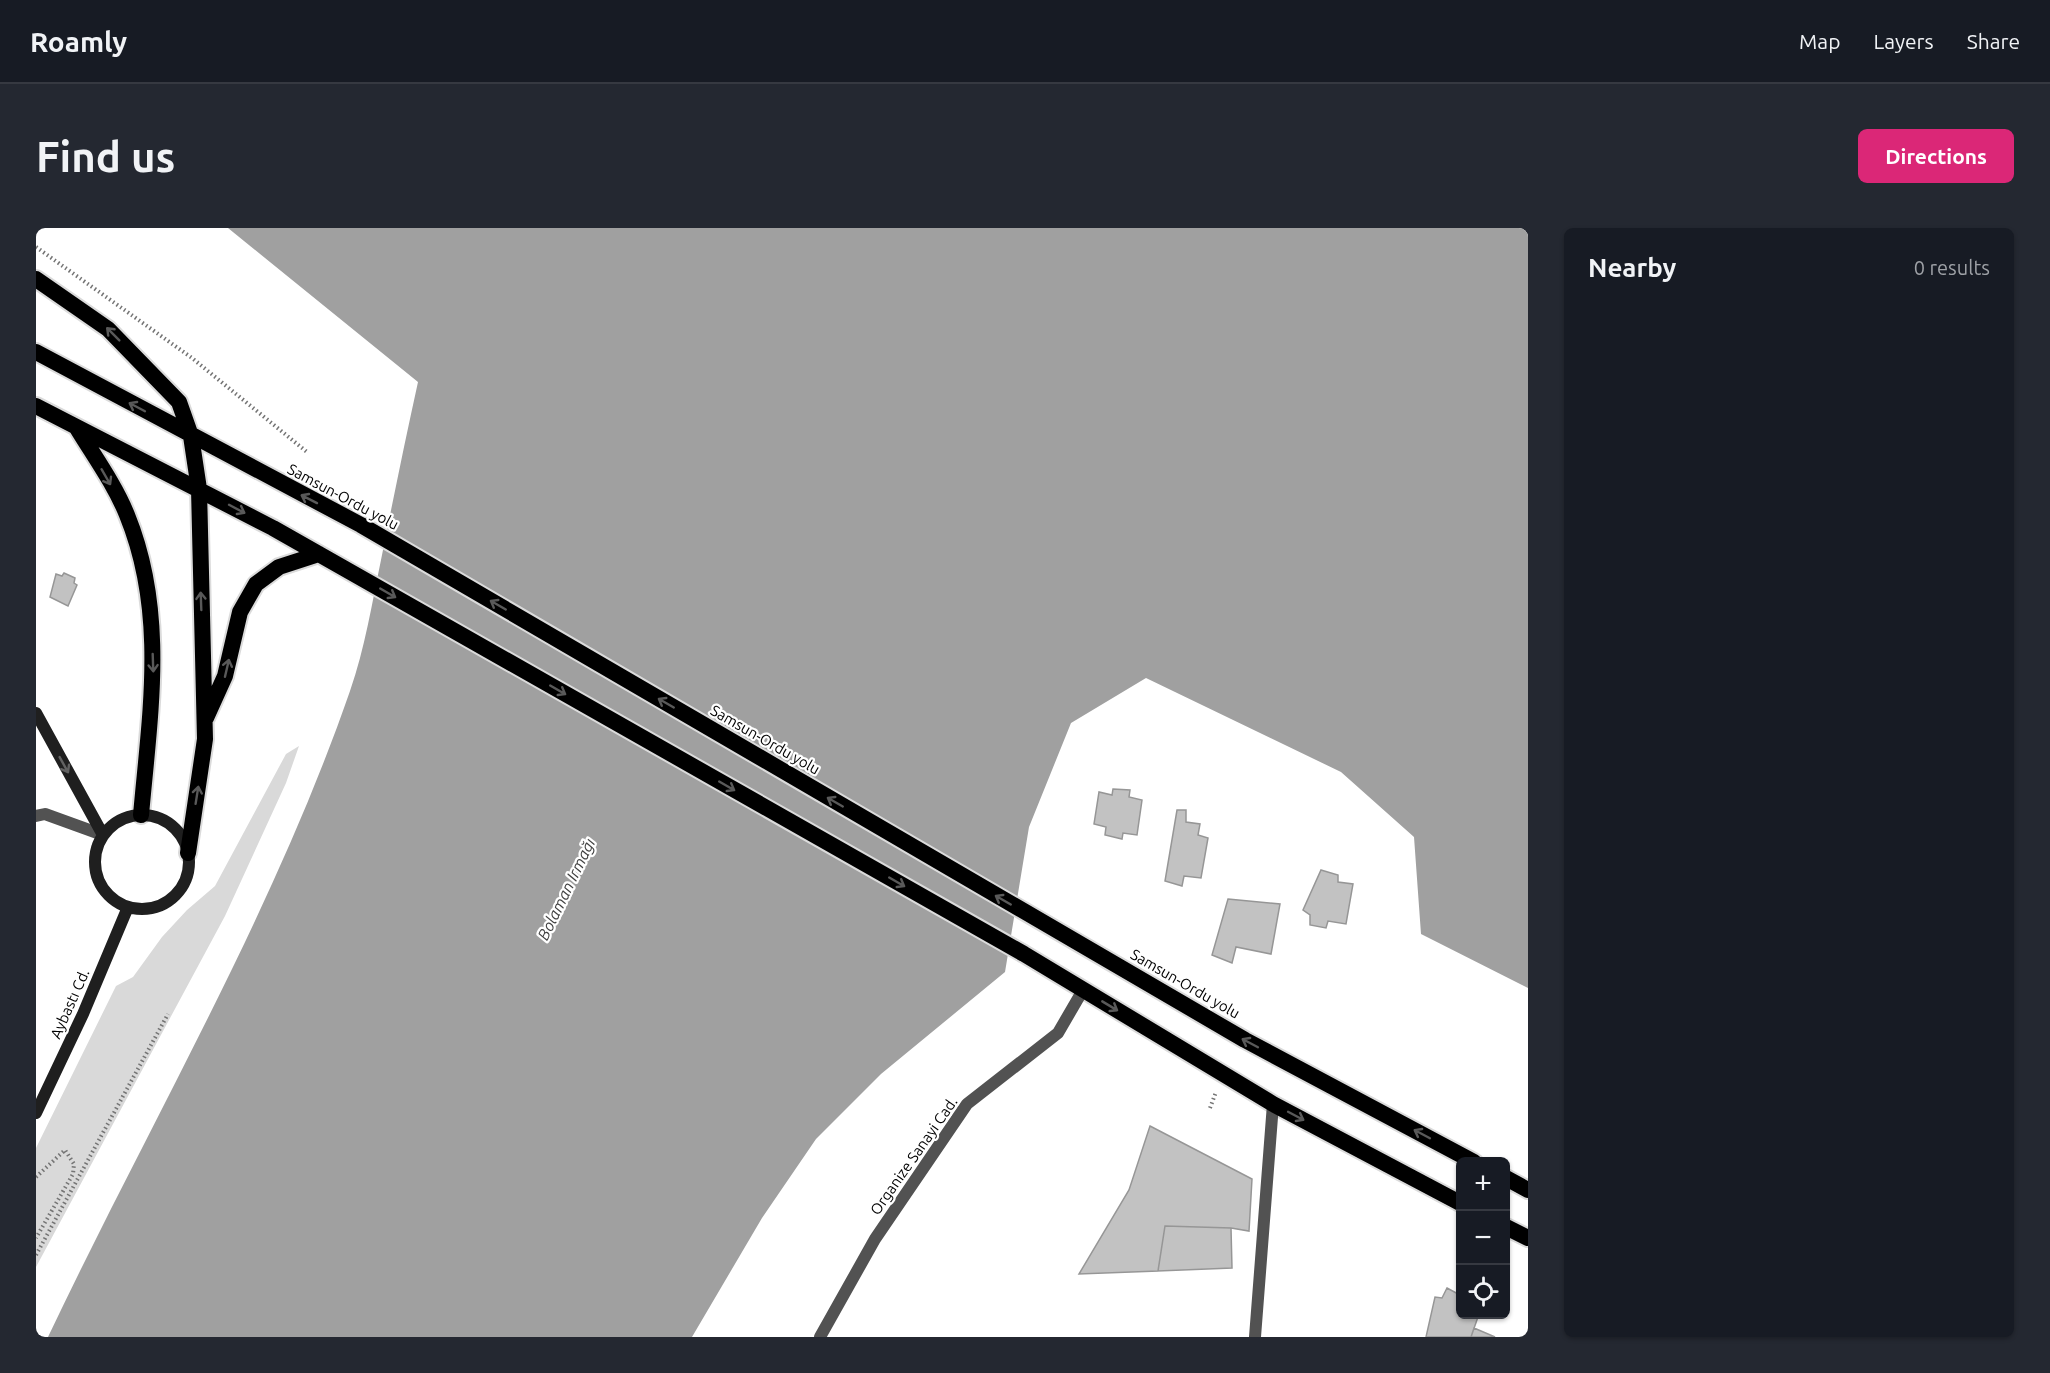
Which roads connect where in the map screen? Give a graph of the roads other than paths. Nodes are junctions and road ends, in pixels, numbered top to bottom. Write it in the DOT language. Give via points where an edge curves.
graph roads {
  1 [pos="36,279"];
  2 [pos="36,352"];
  3 [pos="36,406"];
  4 [pos="77,427"];
  5 [pos="191,436"];
  6 [pos="199,489"];
  7 [pos="319,554"];
  8 [pos="36,713"];
  9 [pos="204,721"];
  10 [pos="141,815"];
  11 [pos="36,816"];
  12 [pos="103,835"];
  13 [pos="188,853"];
  14 [pos="128,907"];
  15 [pos="1083,990"];
  16 [pos="1273,1104"];
  17 [pos="36,1113"];
  18 [pos="1466,1157"];
  19 [pos="1510,1180"];
  20 [pos="1528,1190"];
  21 [pos="1456,1200"];
  22 [pos="1510,1229"];
  23 [pos="1528,1238"];
  24 [pos="820,1337"];
  25 [pos="1256,1337"];
  5 -- 1 [label="highway, one-way" via="178,402 108,328"];
  5 -- 2 [label="highway, Samsun-Ordu yolu, one-way"];
  3 -- 4 [label="highway"];
  4 -- 6 [label="highway"];
  4 -- 10 [label="highway, one-way" via="127,514 150,588 153,681"];
  5 -- 6 [label="highway"];
  18 -- 5 [label="highway, Samsun-Ordu yolu, one-way" via="1245,1040 361,525"];
  6 -- 7 [label="highway, one-way"];
  9 -- 6 [label="highway, one-way"];
  9 -- 7 [label="highway, one-way" via="225,676 240,612 256,584 279,567"];
  7 -- 15 [label="highway, one-way"];
  8 -- 12 [label="main road, one-way"];
  13 -- 9 [label="highway, one-way" via="205,739"];
  10 -- 12 [label="main road" via="125,818"];
  10 -- 13 [label="main road" via="157,817 172,825"];
  11 -- 12 [label="street" via="45,814"];
  12 -- 14 [label="main road" via="96,856 97,877 114,900"];
  13 -- 14 [label="main road" via="189,869 173,897 143,909"];
  14 -- 17 [label="main road, Aybastı Cd."];
  15 -- 16 [label="highway, one-way"];
  15 -- 24 [label="street, Organize Sanayi Cad." via="1058,1033 967,1104 875,1239"];
  16 -- 21 [label="highway, one-way"];
  16 -- 25 [label="street"];
  19 -- 20 [label="highway"];
  22 -- 23 [label="highway"];
}
